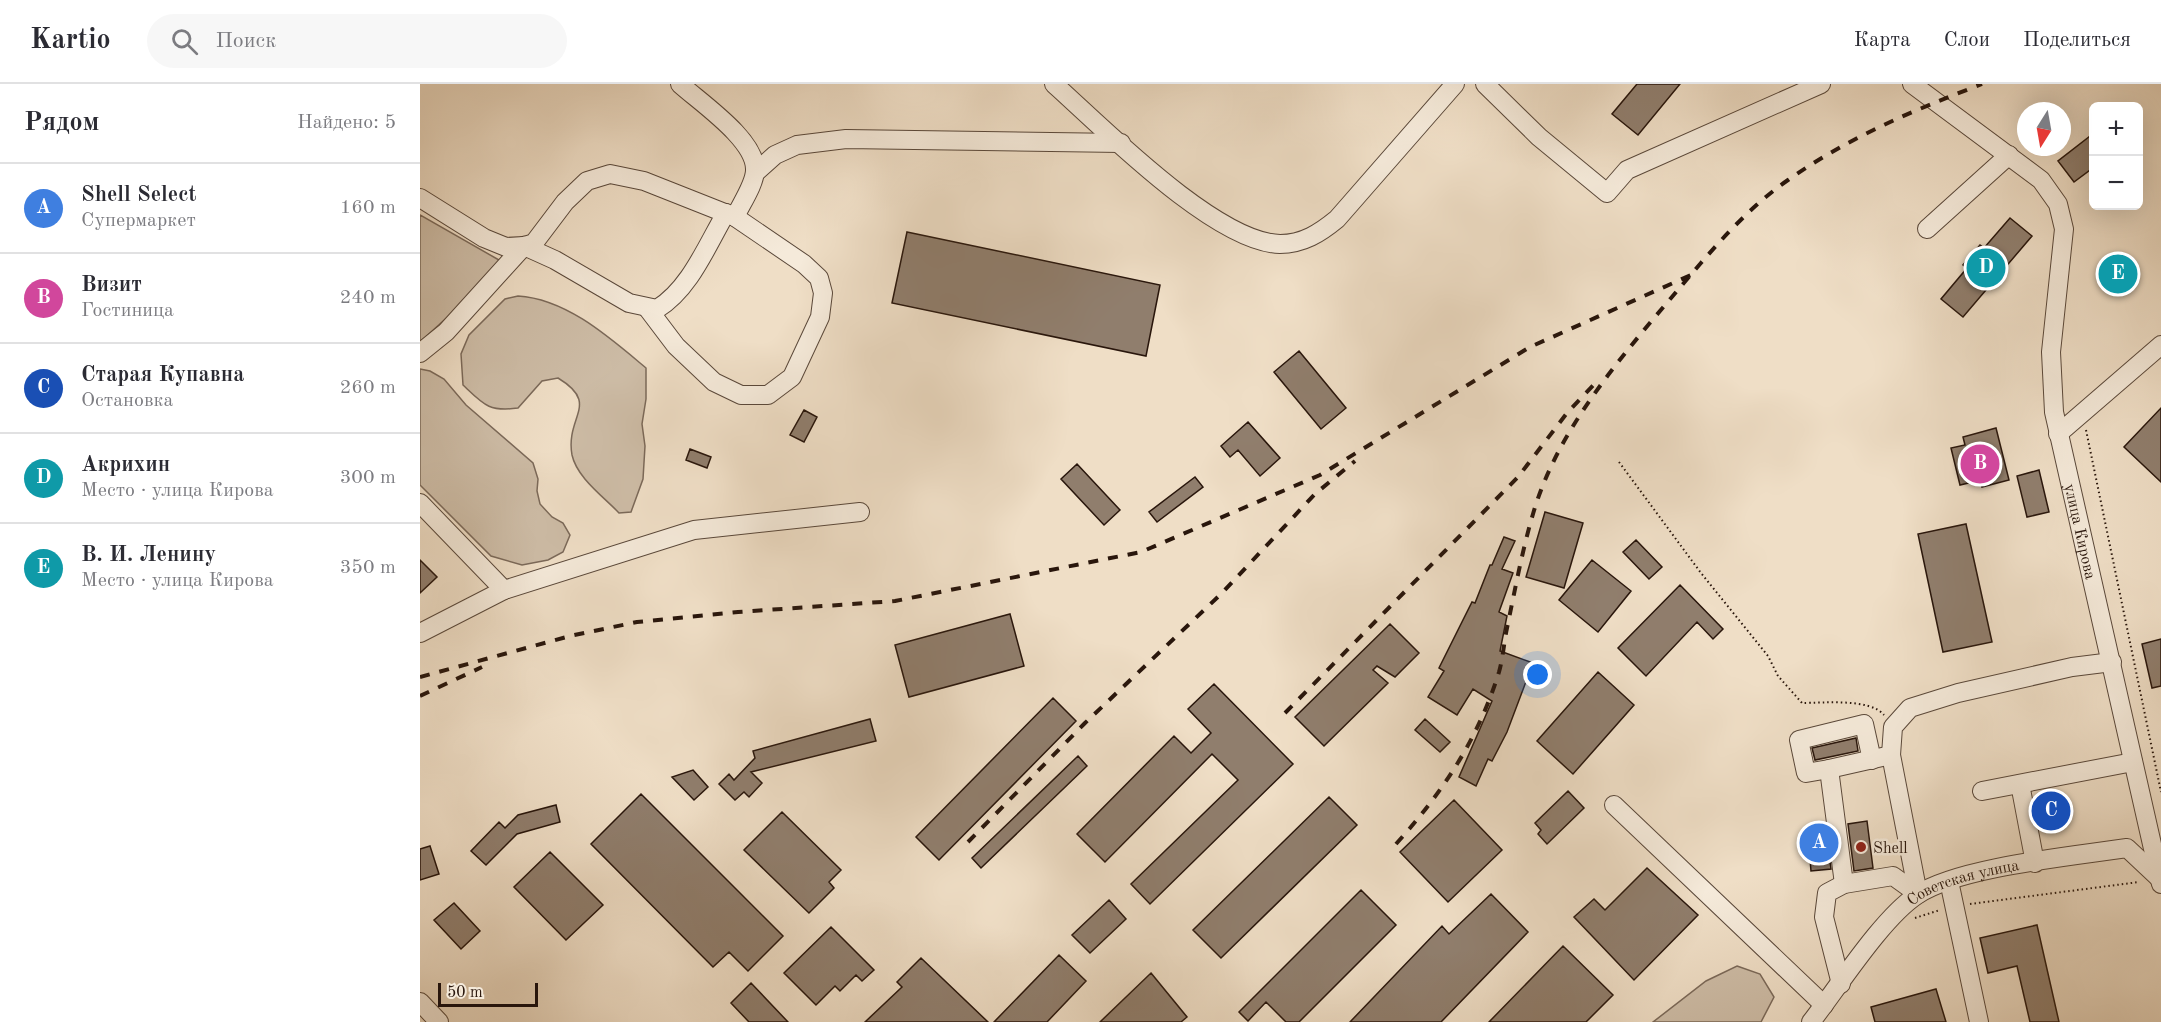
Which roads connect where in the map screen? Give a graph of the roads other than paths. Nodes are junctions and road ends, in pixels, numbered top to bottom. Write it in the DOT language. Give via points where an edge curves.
graph roads {
  1 [pos="680,84"];
  2 [pos="1054,84"];
  3 [pos="1485,84"];
  4 [pos="1821,84"];
  5 [pos="1912,84"];
  6 [pos="1451,85"];
  7 [pos="1121,144"];
  8 [pos="2010,155"];
  9 [pos="756,172"];
  10 [pos="420,198"];
  11 [pos="731,215"];
  12 [pos="1927,229"];
  13 [pos="524,246"];
  14 [pos="648,309"];
  15 [pos="2161,345"];
  16 [pos="420,353"];
  17 [pos="2058,434"];
  18 [pos="420,503"];
  19 [pos="860,512"];
  20 [pos="504,590"];
  21 [pos="420,633"];
  22 [pos="2112,662"];
  23 [pos="1891,755"];
  24 [pos="1872,760"];
  25 [pos="2133,762"];
  26 [pos="1829,769"];
  27 [pos="2020,784"];
  28 [pos="1982,791"];
  29 [pos="1614,805"];
  30 [pos="2035,862"];
  31 [pos="1949,880"];
  32 [pos="2161,881"];
  33 [pos="1844,884"];
  34 [pos="1918,894"];
  35 [pos="1841,984"];
  36 [pos="420,1002"];
  37 [pos="1824,1005"];
  38 [pos="439,1022"];
  39 [pos="1811,1022"];
  40 [pos="1980,1022"];
  1 -- 9 [label="street" via="740,137"];
  2 -- 7 [label="street"];
  3 -- 4 [label="street" via="1539,137 1607,193 1627,170"];
  5 -- 8 [label="street, улица Кирова"];
  6 -- 7 [label="street" via="1337,219 1319,234 1295,243 1277,244 1248,236 1221,222 1177,192"];
  7 -- 9 [label="street" via="846,139 797,145 775,155"];
  8 -- 12 [label="street"];
  8 -- 17 [label="street, улица Кирова" via="2041,180 2058,204 2064,229 2050,372"];
  9 -- 11 [label="street"];
  10 -- 13 [label="street" via="484,238 506,248"];
  11 -- 13 [label="street" via="644,181 610,174 587,181 565,202 534,243"];
  11 -- 14 [label="street" via="670,301 657,309"];
  11 -- 14 [label="street" via="819,278 823,293 820,316 792,376 768,395 741,394 714,382 684,355"];
  13 -- 14 [label="street" via="629,303"];
  13 -- 16 [label="street" via="446,332"];
  15 -- 17 [label="street"];
  17 -- 22 [label="street, улица Кирова"];
  18 -- 20 [label="street"];
  19 -- 20 [label="street" via="694,530"];
  20 -- 21 [label="street"];
  22 -- 23 [label="street" via="2072,666 1910,708 1893,727"];
  22 -- 25 [label="street, улица Кирова"];
  23 -- 24 [label="street"];
  23 -- 34 [label="street"];
  24 -- 26 [label="street"];
  24 -- 26 [label="street" via="1864,724 1799,740 1806,773"];
  25 -- 27 [label="street"];
  25 -- 32 [label="street, улица Кирова"];
  26 -- 33 [label="street"];
  27 -- 28 [label="street"];
  27 -- 30 [label="street"];
  29 -- 37 [label="street"];
  30 -- 31 [label="street, Советская улица"];
  30 -- 32 [label="street, Советская улица" via="2127,848"];
  31 -- 34 [label="street, Советская улица"];
  31 -- 40 [label="street"];
  33 -- 34 [label="street" via="1893,876"];
  33 -- 35 [label="street" via="1827,893 1824,917"];
  34 -- 35 [label="street, Советская улица" via="1883,928"];
  35 -- 37 [label="street, Советская улица"];
  36 -- 38 [label="street"];
  37 -- 39 [label="street, Советская улица"];
}
